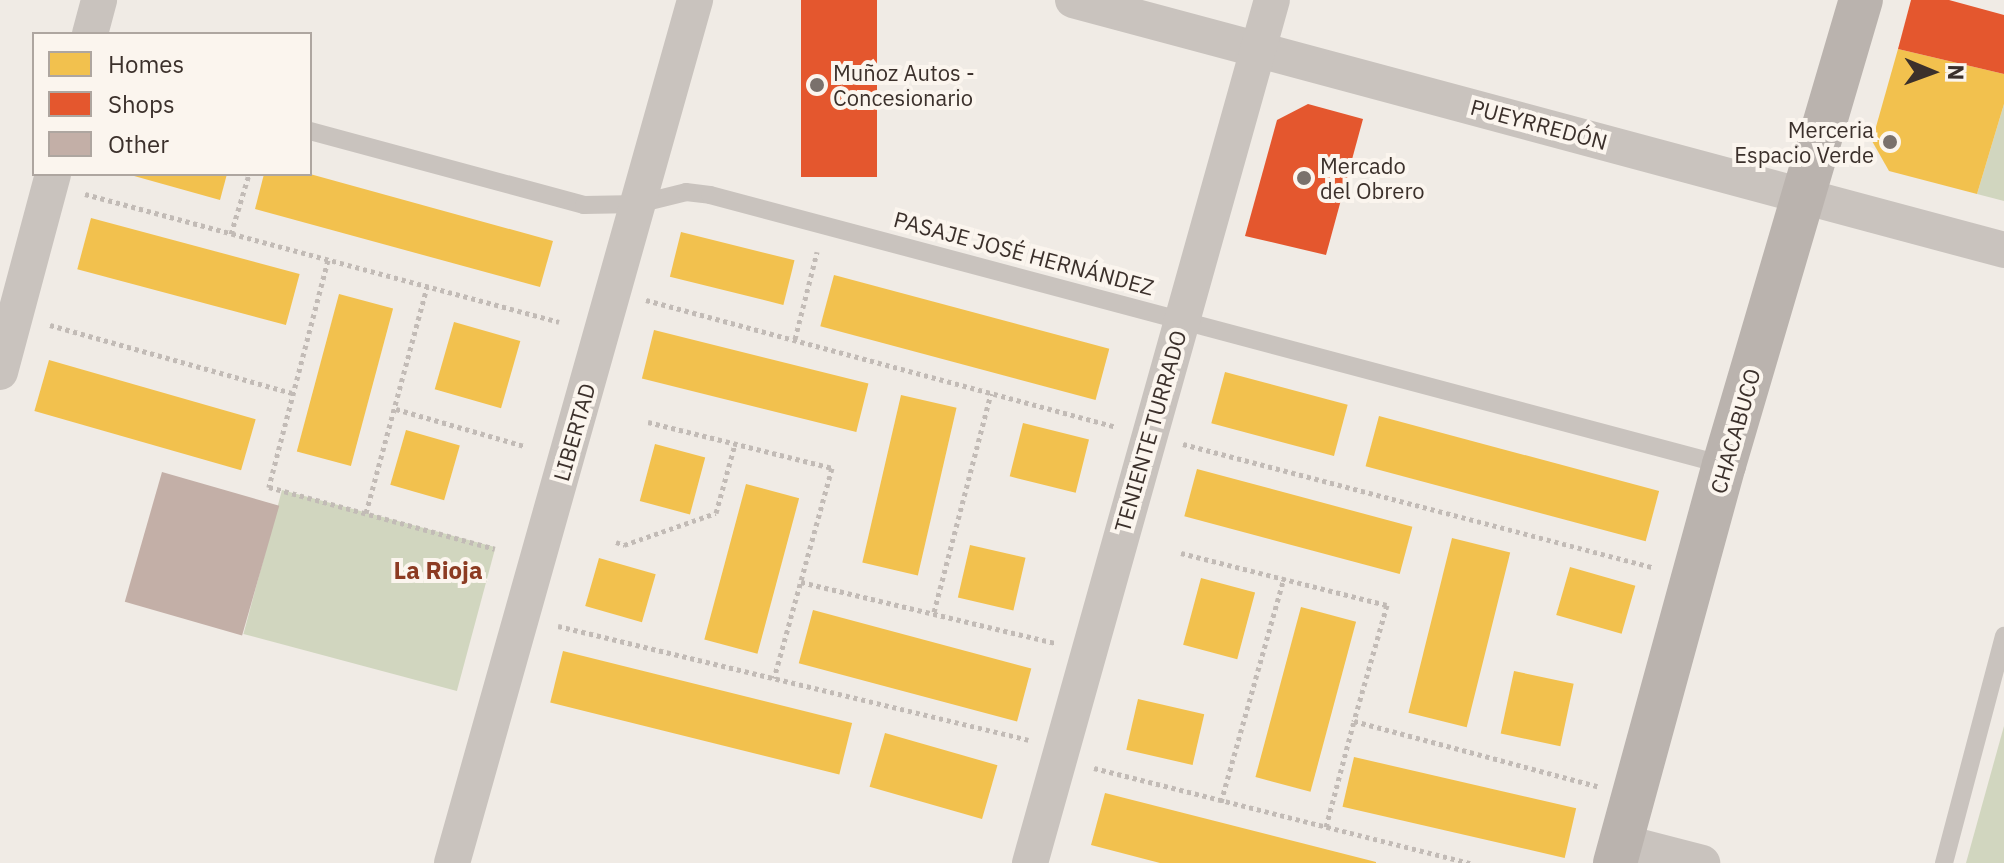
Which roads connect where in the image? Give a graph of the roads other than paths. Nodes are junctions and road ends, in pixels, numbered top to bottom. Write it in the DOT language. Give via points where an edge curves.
graph roads {
  1 [pos="99,0"];
  2 [pos="695,0"];
  3 [pos="1073,0"];
  4 [pos="1272,0"];
  5 [pos="1861,0"];
  6 [pos="91,32"];
  7 [pos="1258,50"];
  8 [pos="312,132"];
  9 [pos="52,176"];
  10 [pos="1805,195"];
  11 [pos="638,204"];
  12 [pos="2004,250"];
  13 [pos="11,290"];
  14 [pos="1182,319"];
  15 [pos="0,372"];
  16 [pos="1724,465"];
  17 [pos="2004,636"];
  18 [pos="1618,852"];
  19 [pos="452,863"];
  20 [pos="1030,863"];
  21 [pos="1702,863"];
  22 [pos="1944,863"];
  1 -- 6 [label="street"];
  2 -- 11 [label="street, LIBERTAD"];
  3 -- 7 [label="street, PUEYRREDÓN"];
  4 -- 7 [label="street, TENIENTE TURRADO"];
  5 -- 10 [label="street, CHACABUCO"];
  7 -- 10 [label="street, PUEYRREDÓN"];
  7 -- 14 [label="street, TENIENTE TURRADO"];
  8 -- 11 [label="lane, PASAJE JOSÉ HERNÁNDEZ" via="584,205"];
  9 -- 13 [label="street"];
  10 -- 12 [label="street, PUEYRREDÓN"];
  10 -- 16 [label="street, CHACABUCO"];
  11 -- 14 [label="lane, PASAJE JOSÉ HERNÁNDEZ" via="686,192 710,195"];
  11 -- 19 [label="street, LIBERTAD"];
  13 -- 15 [label="street"];
  14 -- 16 [label="lane, PASAJE JOSÉ HERNÁNDEZ"];
  14 -- 20 [label="street, TENIENTE TURRADO"];
  16 -- 18 [label="street, CHACABUCO"];
  17 -- 22 [label="lane"];
  18 -- 21 [label="street"];
}
